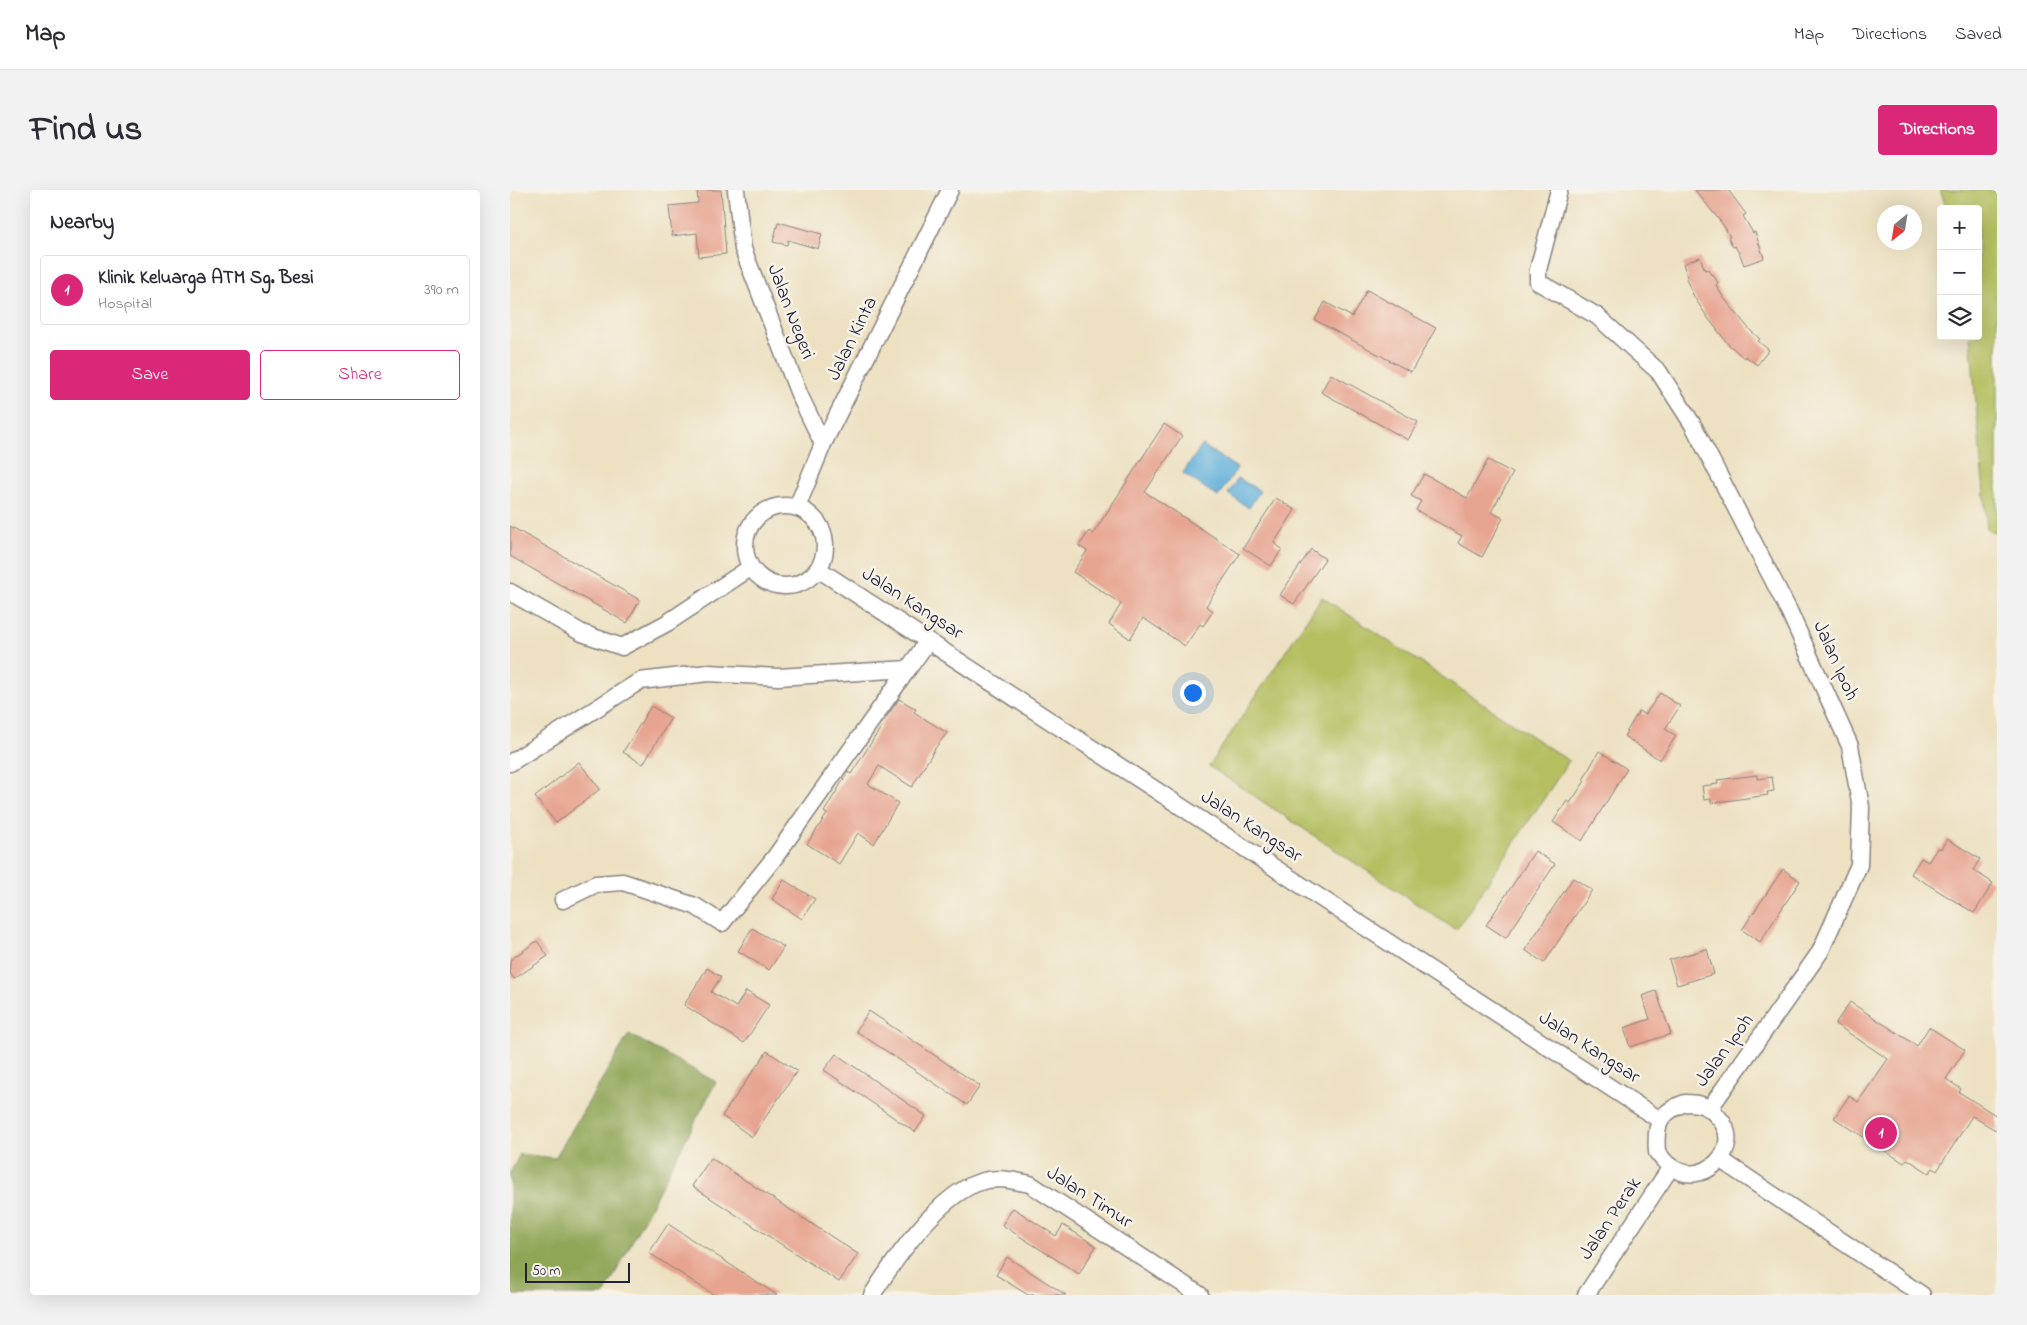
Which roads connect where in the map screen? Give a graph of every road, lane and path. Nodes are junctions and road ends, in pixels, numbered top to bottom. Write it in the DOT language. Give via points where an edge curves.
graph roads {
  1 [pos="736,190"];
  2 [pos="950,190"];
  3 [pos="1559,190"];
  4 [pos="823,444"];
  5 [pos="797,508"];
  6 [pos="750,568"];
  7 [pos="818,568"];
  8 [pos="510,592"];
  9 [pos="928,641"];
  10 [pos="908,669"];
  11 [pos="510,763"];
  12 [pos="563,900"];
  13 [pos="1710,1108"];
  14 [pos="1660,1120"];
  15 [pos="1721,1160"];
  16 [pos="1671,1167"];
  17 [pos="872,1295"];
  18 [pos="1200,1295"];
  19 [pos="1586,1295"];
  20 [pos="1922,1295"];
  1 -- 4 [label="street, Jalan Negeri" via="743,249 799,394"];
  2 -- 4 [label="street, Jalan Kinta"];
  3 -- 13 [label="street, Jalan Ipoh" via="1538,270 1538,282 1597,316 1660,372 1693,426 1785,602 1850,746 1861,807 1859,865 1820,952"];
  4 -- 5 [label="street, Jalan Kinta"];
  5 -- 6 [label="street" via="781,506 768,509 753,520 745,536 745,555"];
  5 -- 7 [label="street" via="810,514 822,531 825,545"];
  6 -- 7 [label="street" via="772,584 785,586 796,585 809,578"];
  6 -- 8 [label="street" via="667,623 622,647 582,633"];
  7 -- 9 [label="street, Jalan Kangsar"];
  9 -- 10 [label="street"];
  9 -- 14 [label="street, Jalan Kangsar"];
  10 -- 11 [label="street" via="778,677 708,673 640,681"];
  10 -- 12 [label="street" via="775,857 722,923 695,906 623,882 596,884"];
  13 -- 14 [label="street" via="1699,1103 1686,1103 1674,1107"];
  13 -- 15 [label="street" via="1724,1123 1727,1134 1727,1147"];
  14 -- 16 [label="street" via="1656,1135 1657,1152"];
  15 -- 16 [label="street" via="1700,1173 1689,1174"];
  15 -- 20 [label="street"];
  16 -- 19 [label="street, Jalan Perak"];
  17 -- 18 [label="street, Jalan Timur" via="930,1217 953,1196 980,1182 1005,1179 1030,1184"];
}
